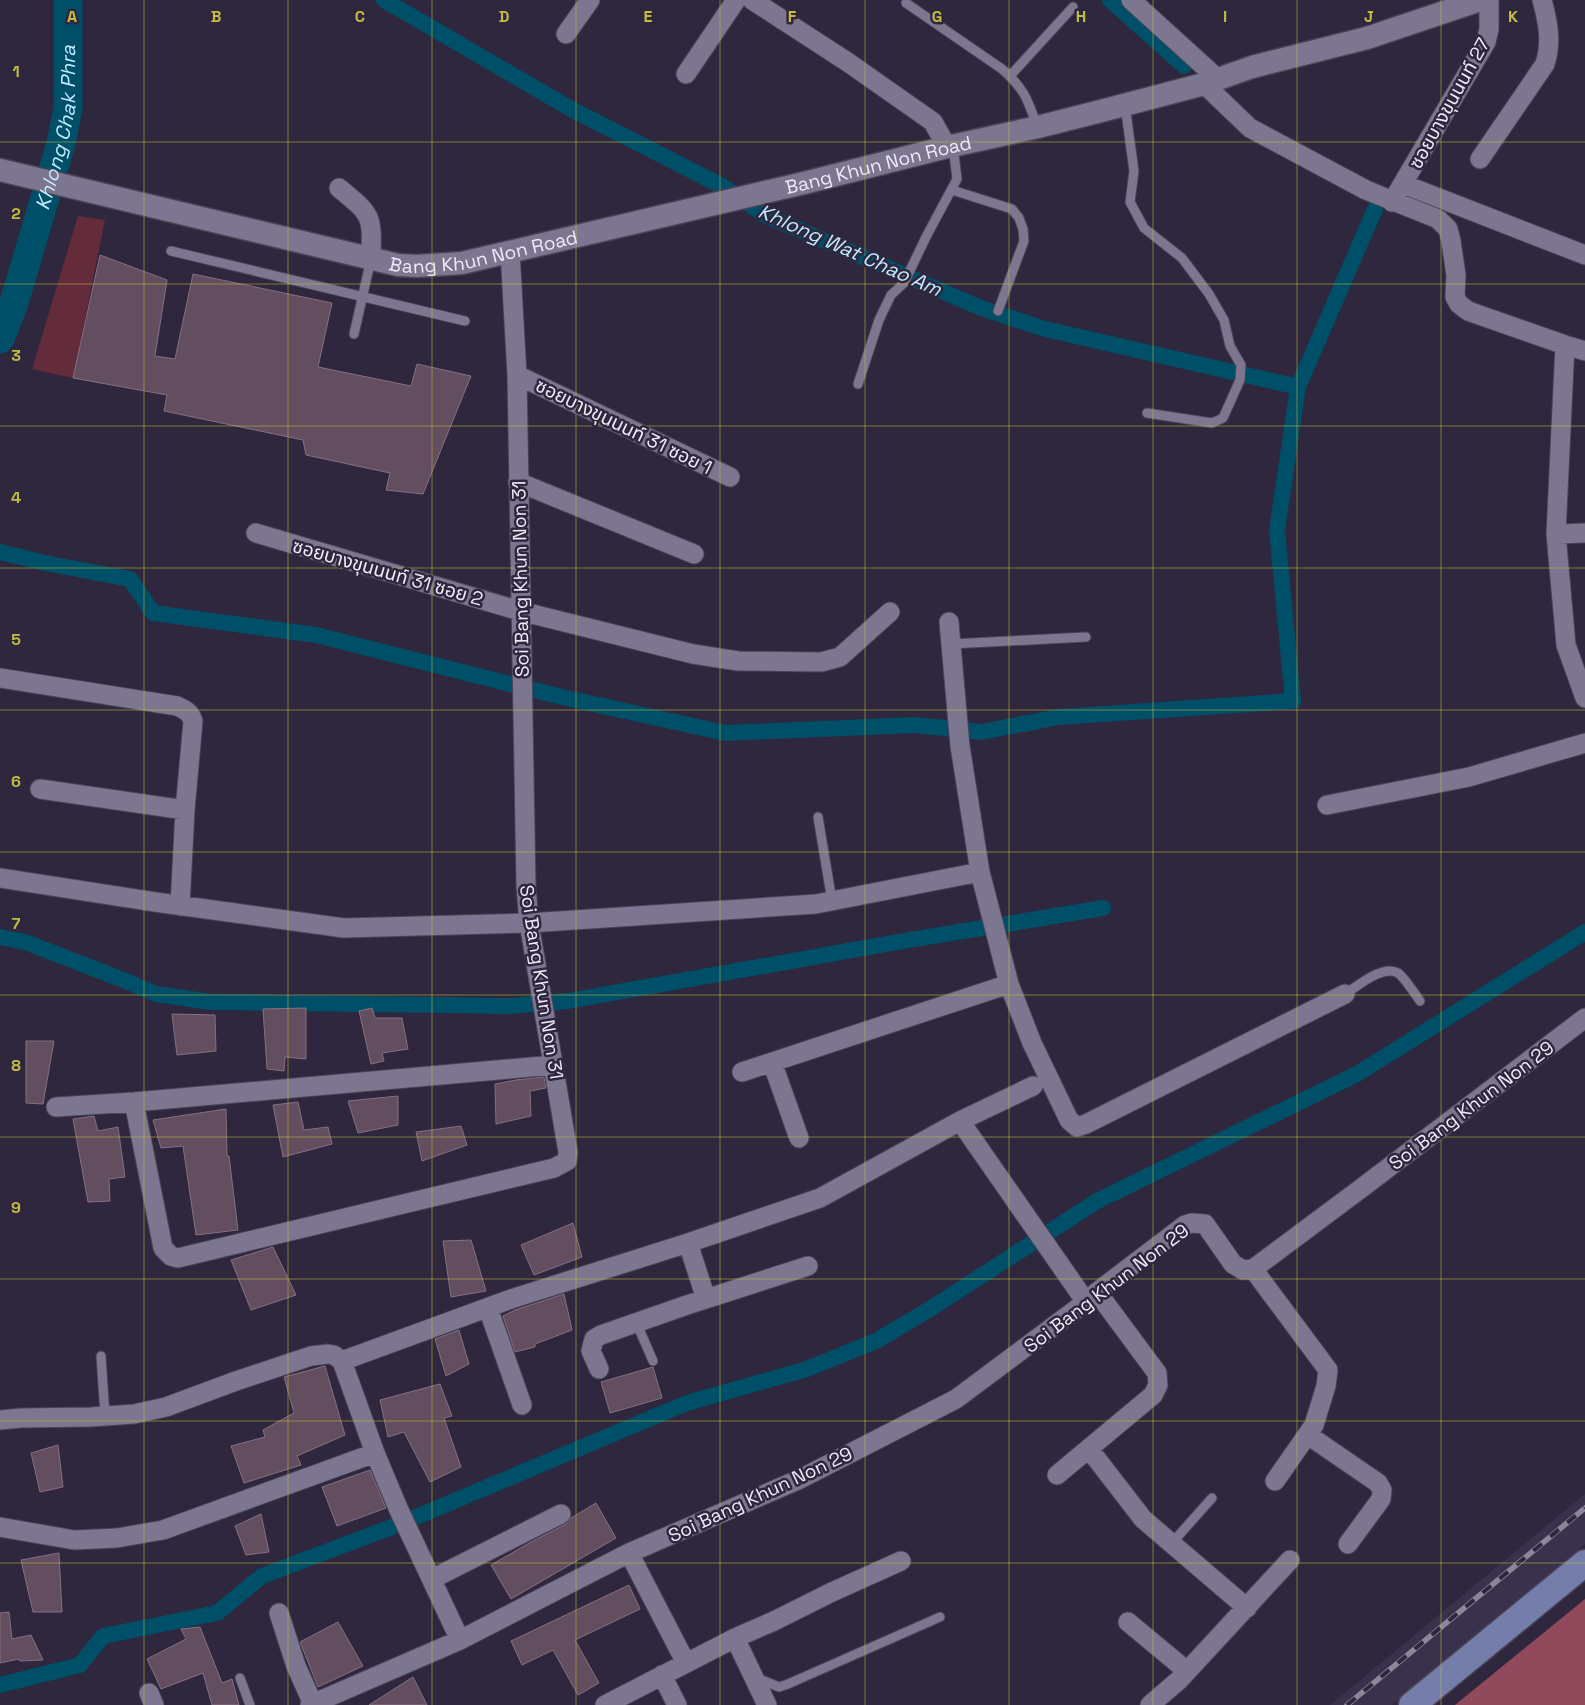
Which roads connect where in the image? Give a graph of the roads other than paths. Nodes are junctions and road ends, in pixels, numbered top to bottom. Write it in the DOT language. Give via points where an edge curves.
graph roads {
  1 [pos="590,0"];
  2 [pos="736,0"];
  3 [pos="752,0"];
  4 [pos="1131,0"];
  5 [pos="1480,0"];
  6 [pos="1489,0"];
  7 [pos="1542,0"];
  8 [pos="906,3"];
  9 [pos="1073,7"];
  10 [pos="566,34"];
  11 [pos="686,74"];
  12 [pos="1010,76"];
  13 [pos="1211,81"];
  14 [pos="1125,105"];
  15 [pos="1038,127"];
  16 [pos="950,147"];
  17 [pos="1480,159"];
  18 [pos="0,170"];
  19 [pos="1403,184"];
  20 [pos="339,188"];
  21 [pos="952,190"];
  22 [pos="1388,200"];
  23 [pos="171,251"];
  24 [pos="510,251"];
  25 [pos="1585,255"];
  26 [pos="371,259"];
  27 [pos="363,296"];
  28 [pos="998,310"];
  29 [pos="465,321"];
  30 [pos="354,334"];
  31 [pos="1565,345"];
  32 [pos="1585,351"];
  33 [pos="517,375"];
  34 [pos="858,384"];
  35 [pos="1147,413"];
  36 [pos="730,477"];
  37 [pos="518,482"];
  38 [pos="1585,532"];
  39 [pos="256,533"];
  40 [pos="1556,534"];
  41 [pos="694,554"];
  42 [pos="520,611"];
  43 [pos="890,612"];
  44 [pos="949,622"];
  45 [pos="1086,637"];
  46 [pos="951,644"];
  47 [pos="0,678"];
  48 [pos="1585,698"];
  49 [pos="1585,743"];
  50 [pos="40,789"];
  51 [pos="1326,805"];
  52 [pos="185,810"];
  53 [pos="818,817"];
  54 [pos="980,872"];
  55 [pos="0,878"];
  56 [pos="832,901"];
  57 [pos="180,906"];
  58 [pos="530,923"];
  59 [pos="1009,984"];
  60 [pos="1345,994"];
  61 [pos="1420,1001"];
  62 [pos="1585,1018"];
  63 [pos="772,1062"];
  64 [pos="554,1065"];
  65 [pos="742,1072"];
  66 [pos="1033,1086"];
  67 [pos="134,1102"];
  68 [pos="56,1107"];
  69 [pos="960,1121"];
  70 [pos="799,1138"];
  71 [pos="688,1243"];
  72 [pos="808,1266"];
  73 [pos="1253,1269"];
  74 [pos="1091,1297"];
  75 [pos="706,1299"];
  76 [pos="488,1308"];
  77 [pos="636,1322"];
  78 [pos="102,1356"];
  79 [pos="342,1361"];
  80 [pos="653,1361"];
  81 [pos="599,1369"];
  82 [pos="522,1405"];
  83 [pos="105,1415"];
  84 [pos="0,1420"];
  85 [pos="1308,1434"];
  86 [pos="1089,1449"];
  87 [pos="375,1453"];
  88 [pos="1057,1475"];
  89 [pos="1275,1481"];
  90 [pos="1212,1498"];
  91 [pos="561,1514"];
  92 [pos="0,1527"];
  93 [pos="1171,1544"];
  94 [pos="1348,1544"];
  95 [pos="629,1553"];
  96 [pos="1290,1560"];
  97 [pos="901,1561"];
  98 [pos="1585,1562"];
  99 [pos="432,1579"];
  100 [pos="1247,1608"];
  101 [pos="279,1613"];
  102 [pos="940,1617"];
  103 [pos="1128,1622"];
  104 [pos="735,1638"];
  105 [pos="460,1640"];
  106 [pos="686,1663"];
  107 [pos="1187,1671"];
  108 [pos="662,1675"];
  109 [pos="754,1677"];
  110 [pos="240,1678"];
  111 [pos="312,1704"];
  112 [pos="250,1705"];
  113 [pos="604,1705"];
  114 [pos="677,1705"];
  115 [pos="766,1705"];
  116 [pos="1150,1705"];
  117 [pos="1412,1705"];
  1 -- 10 [label="street"];
  2 -- 11 [label="street"];
  3 -- 16 [label="street" via="933,122"];
  4 -- 13 [label="street"];
  5 -- 13 [label="street, Bang Khun Non Road" via="1367,38 1252,66"];
  6 -- 19 [label="street, ซอยบางขุนนนท์ 27" via="1486,42"];
  7 -- 17 [label="street" via="1548,22 1549,50 1545,64"];
  8 -- 12 [label="lane"];
  9 -- 12 [label="lane"];
  12 -- 15 [label="lane" via="1028,98"];
  13 -- 14 [label="street, Bang Khun Non Road"];
  13 -- 22 [label="street" via="1250,128"];
  14 -- 15 [label="street, Bang Khun Non Road"];
  14 -- 35 [label="lane" via="1134,171 1130,202 1144,228 1182,258 1209,294 1224,320 1230,346 1242,365 1240,380 1223,418 1212,423"];
  15 -- 16 [label="street, Bang Khun Non Road"];
  16 -- 21 [label="lane" via="957,179"];
  16 -- 24 [label="street, Bang Khun Non Road"];
  18 -- 26 [label="street, Bang Khun Non Road"];
  19 -- 22 [label="street, ซอยบางขุนนนท์ 27"];
  19 -- 25 [label="street"];
  20 -- 26 [label="street" via="367,214 372,227"];
  21 -- 28 [label="lane" via="1012,209 1024,229 1024,241"];
  21 -- 34 [label="lane" via="904,283 891,295 879,320"];
  22 -- 31 [label="street" via="1438,219 1448,229 1456,274 1455,298 1459,304 1468,311"];
  23 -- 27 [label="lane"];
  24 -- 26 [label="street, Bang Khun Non Road" via="462,263 418,266"];
  24 -- 33 [label="street, Soi Bang Khun Non 31"];
  26 -- 27 [label="lane"];
  27 -- 29 [label="lane"];
  27 -- 30 [label="lane"];
  31 -- 32 [label="street"];
  31 -- 40 [label="street"];
  33 -- 36 [label="street, ซอยบางขุนนนท์ 31 ซอย 1"];
  33 -- 37 [label="street, Soi Bang Khun Non 31"];
  37 -- 41 [label="street"];
  37 -- 42 [label="street, Soi Bang Khun Non 31"];
  38 -- 40 [label="street"];
  39 -- 42 [label="street, ซอยบางขุนนนท์ 31 ซอย 2"];
  40 -- 48 [label="street" via="1566,645"];
  42 -- 43 [label="street, ซอยบางขุนนนท์ 31 ซอย 2" via="693,654 738,661 785,662 821,662 840,656"];
  42 -- 58 [label="street, Soi Bang Khun Non 31" via="526,886"];
  44 -- 46 [label="street"];
  45 -- 46 [label="lane"];
  46 -- 54 [label="street" via="960,746"];
  47 -- 52 [label="street" via="186,710 193,721"];
  49 -- 51 [label="street" via="1469,777"];
  50 -- 52 [label="street"];
  52 -- 57 [label="street"];
  53 -- 56 [label="lane"];
  54 -- 56 [label="street"];
  54 -- 59 [label="street"];
  55 -- 57 [label="street"];
  56 -- 58 [label="street"];
  57 -- 58 [label="street" via="344,928"];
  58 -- 64 [label="street, Soi Bang Khun Non 31"];
  59 -- 60 [label="street" via="1069,1120 1077,1127"];
  59 -- 63 [label="street"];
  60 -- 61 [label="lane" via="1379,973 1389,971 1398,974"];
  62 -- 73 [label="street, Soi Bang Khun Non 29"];
  63 -- 65 [label="street"];
  63 -- 70 [label="street"];
  64 -- 67 [label="street"];
  64 -- 67 [label="street, Soi Bang Khun Non 31" via="568,1152 563,1164 178,1258 170,1256 163,1248"];
  66 -- 69 [label="street"];
  67 -- 68 [label="street"];
  69 -- 71 [label="street" via="820,1198"];
  69 -- 74 [label="street"];
  71 -- 75 [label="street"];
  71 -- 76 [label="street"];
  72 -- 75 [label="street"];
  73 -- 74 [label="street, Soi Bang Khun Non 29" via="1237,1268 1205,1224 1192,1223 1185,1225"];
  73 -- 85 [label="street" via="1328,1370 1314,1425"];
  74 -- 86 [label="street" via="1158,1373 1158,1385 1152,1395"];
  74 -- 95 [label="street, Soi Bang Khun Non 29" via="956,1399 800,1479"];
  75 -- 77 [label="street"];
  76 -- 79 [label="street"];
  76 -- 82 [label="street"];
  77 -- 80 [label="lane"];
  77 -- 81 [label="street" via="594,1339 591,1351"];
  78 -- 83 [label="lane"];
  79 -- 83 [label="street" via="328,1354 311,1356 166,1407 134,1414"];
  79 -- 87 [label="street"];
  83 -- 84 [label="street"];
  85 -- 89 [label="street"];
  85 -- 94 [label="street" via="1378,1483 1382,1490 1381,1499"];
  86 -- 88 [label="street"];
  86 -- 93 [label="street" via="1143,1519"];
  87 -- 92 [label="street" via="163,1530 117,1538 74,1540"];
  87 -- 99 [label="street"];
  90 -- 93 [label="lane"];
  91 -- 99 [label="street"];
  93 -- 100 [label="street"];
  95 -- 105 [label="street, Soi Bang Khun Non 29"];
  95 -- 106 [label="street"];
  96 -- 100 [label="street"];
  97 -- 104 [label="street"];
  98 -- 117 [label="main road"];
  99 -- 105 [label="street"];
  100 -- 107 [label="street"];
  101 -- 111 [label="street"];
  102 -- 109 [label="lane" via="779,1687"];
  103 -- 107 [label="street"];
  104 -- 106 [label="street"];
  104 -- 109 [label="street"];
  105 -- 111 [label="street, Soi Bang Khun Non 29"];
  106 -- 108 [label="street"];
  107 -- 116 [label="street"];
  108 -- 113 [label="street"];
  108 -- 114 [label="street"];
  109 -- 115 [label="street"];
  110 -- 112 [label="lane"];
}
